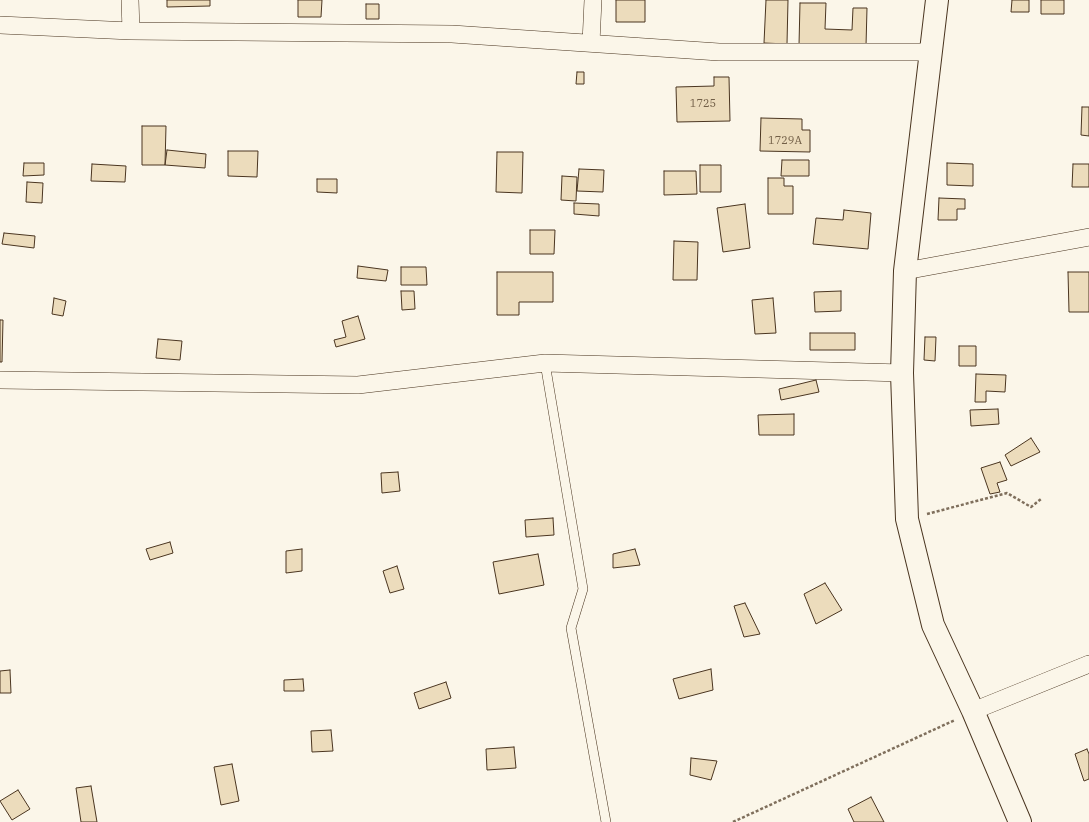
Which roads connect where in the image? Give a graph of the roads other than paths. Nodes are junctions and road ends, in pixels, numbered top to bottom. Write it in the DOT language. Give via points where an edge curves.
graph roads {
  1 [pos="130,0"];
  2 [pos="593,0"];
  3 [pos="937,0"];
  4 [pos="0,25"];
  5 [pos="131,31"];
  6 [pos="591,43"];
  7 [pos="931,52"];
  8 [pos="1089,237"];
  9 [pos="905,271"];
  10 [pos="545,363"];
  11 [pos="902,373"];
  12 [pos="0,380"];
  13 [pos="1089,664"];
  14 [pos="973,711"];
  15 [pos="606,822"];
  16 [pos="1020,822"];
  1 -- 5 [label="street"];
  2 -- 6 [label="street"];
  3 -- 7 [label="street"];
  4 -- 5 [label="street"];
  5 -- 6 [label="street" via="452,34"];
  6 -- 7 [label="street" via="719,52"];
  7 -- 9 [label="street"];
  8 -- 9 [label="street"];
  9 -- 11 [label="street"];
  10 -- 11 [label="street"];
  10 -- 12 [label="street" via="358,385"];
  10 -- 15 [label="lane" via="583,589 571,628"];
  11 -- 14 [label="street" via="907,519 933,625"];
  13 -- 14 [label="street"];
  14 -- 16 [label="street"];
}
